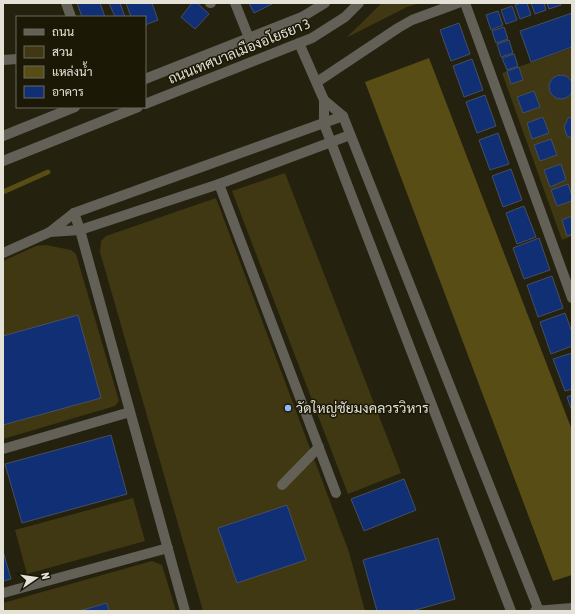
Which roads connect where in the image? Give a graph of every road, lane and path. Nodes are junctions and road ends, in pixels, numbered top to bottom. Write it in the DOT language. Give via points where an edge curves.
graph roads {
  1 [pos="66,3"];
  2 [pos="235,3"];
  3 [pos="325,3"];
  4 [pos="359,3"];
  5 [pos="458,3"];
  6 [pos="465,3"];
  7 [pos="71,16"];
  8 [pos="249,38"];
  9 [pos="299,43"];
  10 [pos="16,59"];
  11 [pos="3,60"];
  12 [pos="146,79"];
  13 [pos="317,82"];
  14 [pos="324,100"];
  15 [pos="146,104"];
  16 [pos="73,108"];
  17 [pos="136,108"];
  18 [pos="343,116"];
  19 [pos="324,124"];
  20 [pos="350,135"];
  21 [pos="3,136"];
  22 [pos="331,142"];
  23 [pos="3,161"];
  24 [pos="219,184"];
  25 [pos="74,213"];
  26 [pos="80,230"];
  27 [pos="50,232"];
  28 [pos="3,253"];
  29 [pos="572,298"];
  30 [pos="130,412"];
  31 [pos="319,447"];
  32 [pos="3,449"];
  33 [pos="282,485"];
  34 [pos="336,493"];
  35 [pos="168,548"];
  36 [pos="3,593"];
  37 [pos="568,609"];
  38 [pos="185,611"];
  39 [pos="511,611"];
  40 [pos="538,611"];
  1 -- 7 [label="street"];
  2 -- 8 [label="street"];
  3 -- 8 [label="street, ถนนเทศบาลเมืองอโยธยา 3" via="302,17"];
  4 -- 9 [label="street, ถนนเทศบาลเมืองอโยธยา 3" via="345,17 312,38"];
  5 -- 13 [label="street" via="412,20"];
  6 -- 29 [label="street"];
  8 -- 12 [label="street, ถนนเทศบาลเมืองอโยธยา 3"];
  9 -- 13 [label="street"];
  9 -- 15 [label="street, ถนนเทศบาลเมืองอโยธยา 3"];
  10 -- 11 [label="street"];
  13 -- 14 [label="street"];
  14 -- 18 [label="street"];
  14 -- 19 [label="street"];
  16 -- 21 [label="street"];
  17 -- 23 [label="street"];
  18 -- 19 [label="street"];
  18 -- 20 [label="street"];
  19 -- 22 [label="street"];
  19 -- 25 [label="street"];
  20 -- 22 [label="street"];
  20 -- 40 [label="street"];
  22 -- 24 [label="street"];
  22 -- 39 [label="street"];
  24 -- 26 [label="street"];
  24 -- 31 [label="street"];
  25 -- 26 [label="street"];
  25 -- 27 [label="street"];
  26 -- 27 [label="street"];
  26 -- 30 [label="street"];
  27 -- 28 [label="street"];
  30 -- 32 [label="street"];
  30 -- 35 [label="street"];
  31 -- 33 [label="street"];
  31 -- 34 [label="street"];
  35 -- 36 [label="street"];
  35 -- 38 [label="street"];
  37 -- 40 [label="street"];
}
